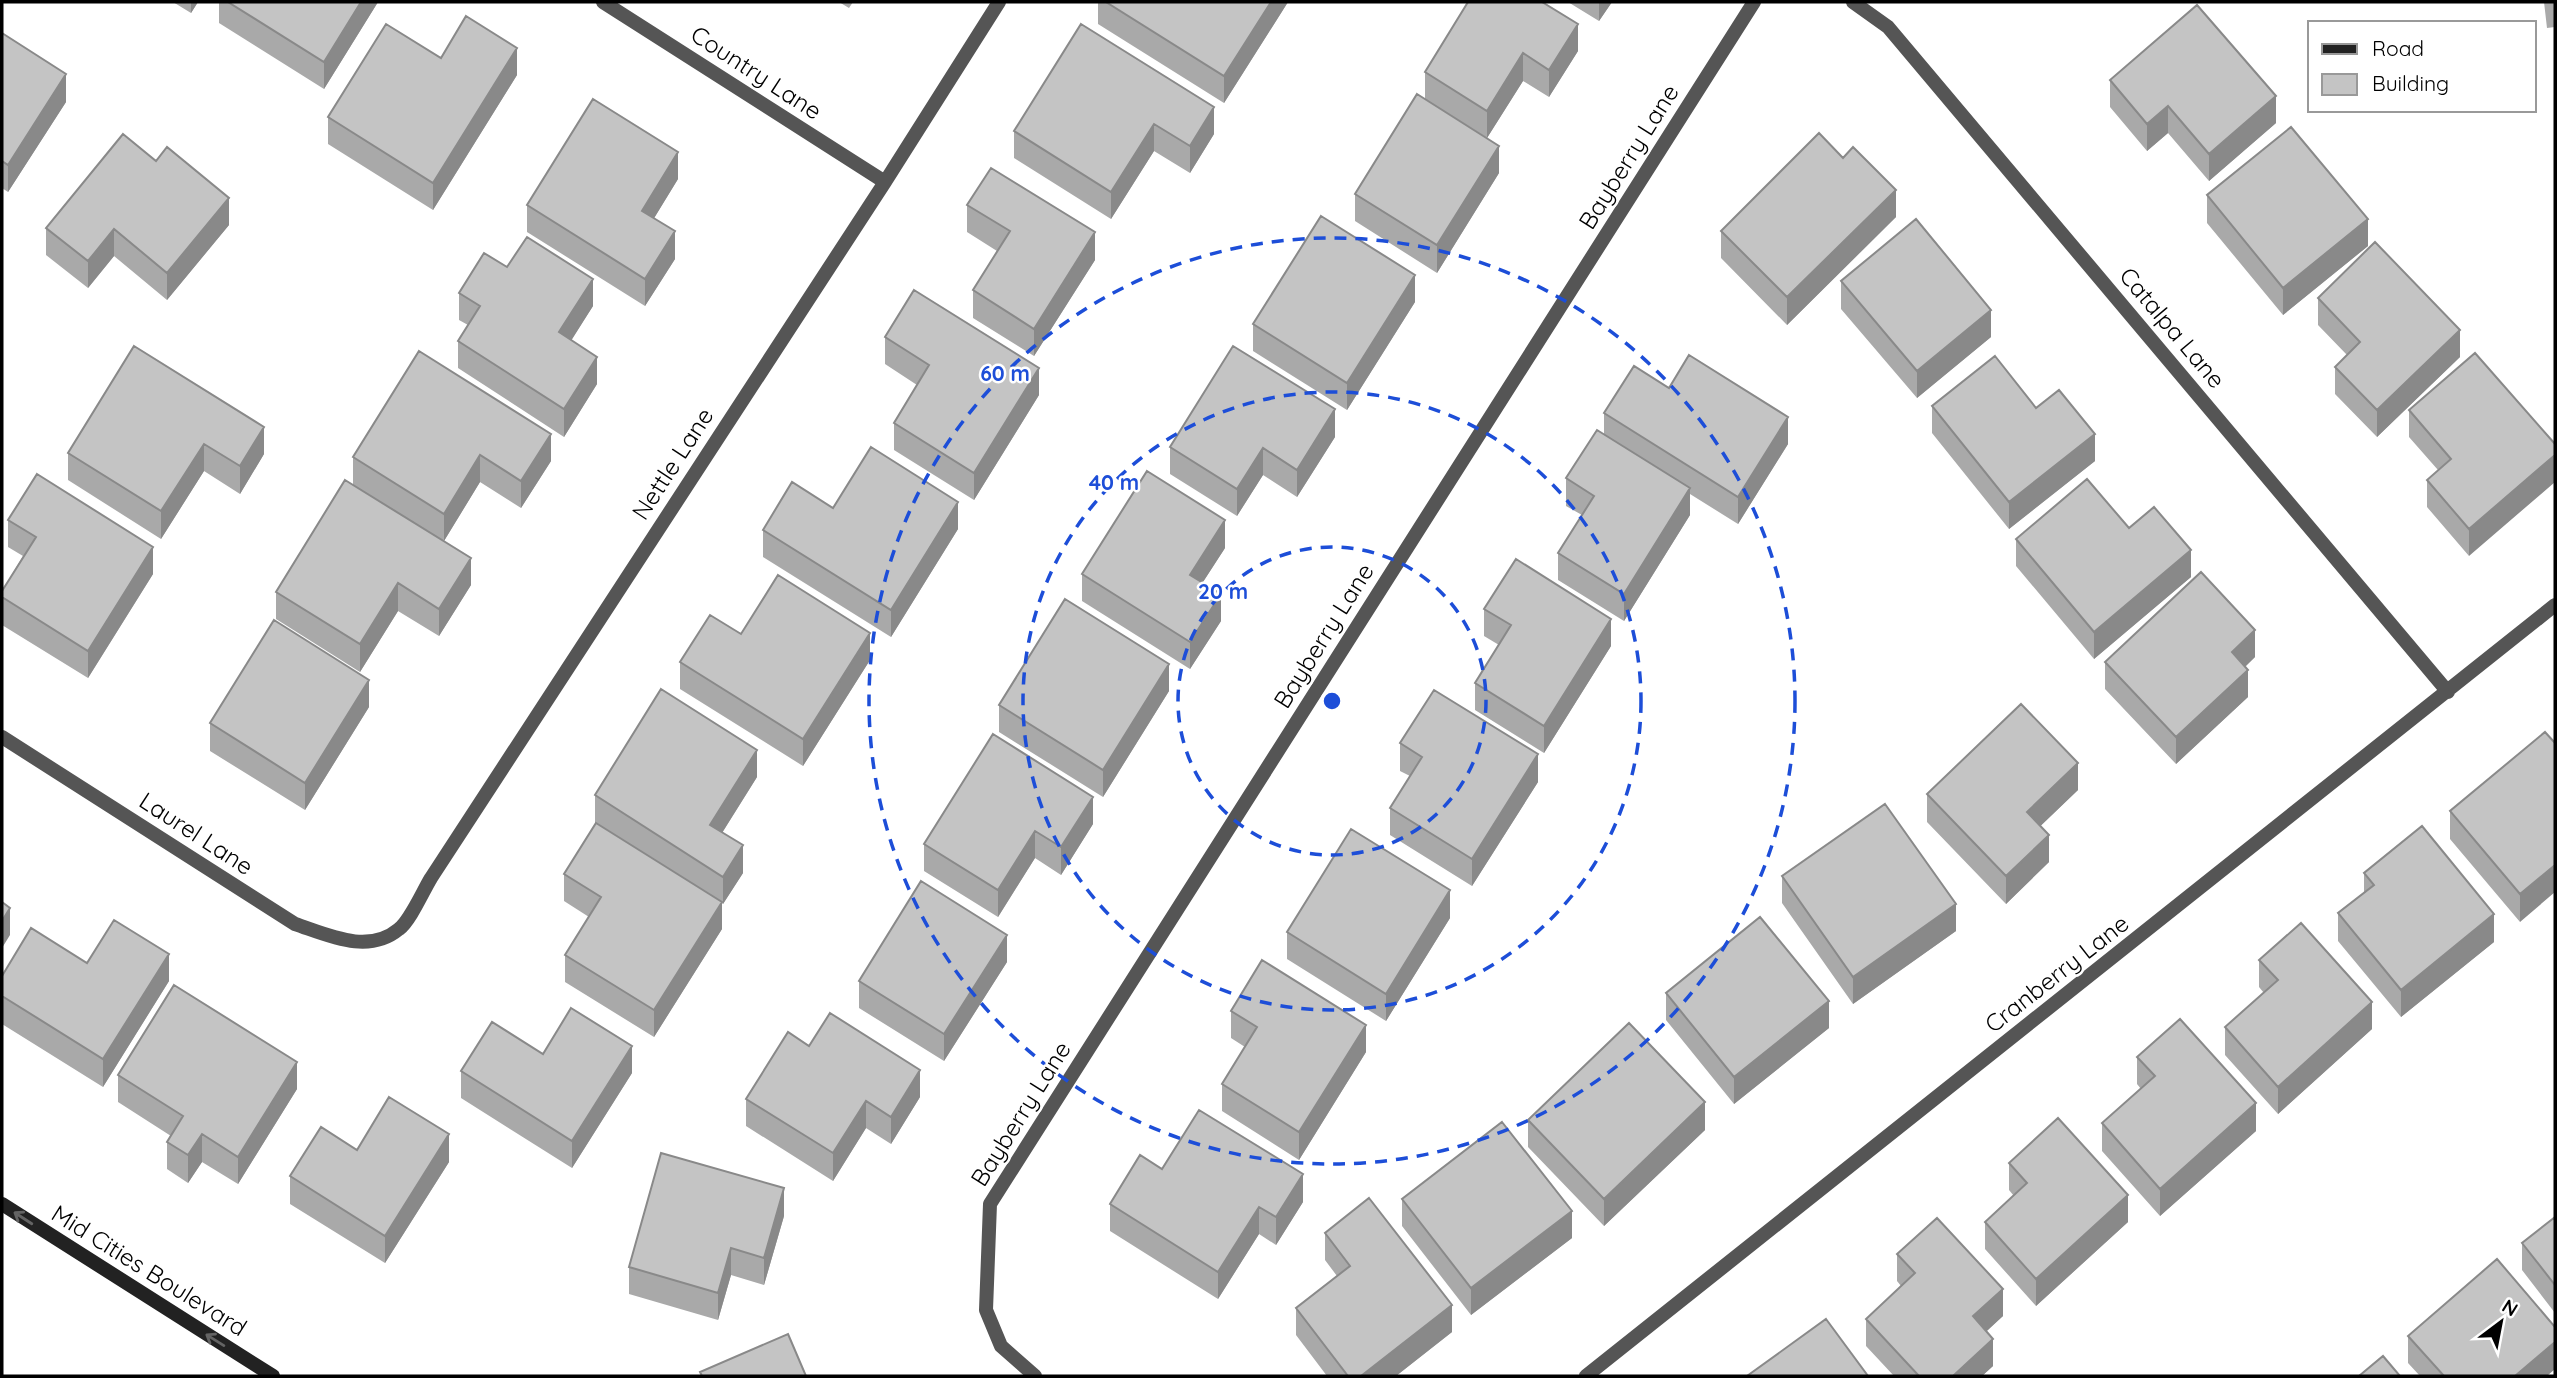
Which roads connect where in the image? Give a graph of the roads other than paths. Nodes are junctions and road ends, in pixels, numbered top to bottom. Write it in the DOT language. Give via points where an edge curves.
graph roads {
  1 [pos="603,2"];
  2 [pos="999,2"];
  3 [pos="1754,2"];
  4 [pos="1853,2"];
  5 [pos="885,182"];
  6 [pos="2555,605"];
  7 [pos="2448,692"];
  8 [pos="2,737"];
  9 [pos="377,942"];
  10 [pos="2,1204"];
  11 [pos="273,1376"];
  12 [pos="1035,1376"];
  13 [pos="1586,1376"];
  1 -- 5 [label="street, Country Lane"];
  2 -- 5 [label="street, Nettle Lane"];
  3 -- 12 [label="street, Bayberry Lane" via="990,1204 986,1310 1002,1346"];
  4 -- 7 [label="street, Catalpa Lane" via="1888,27"];
  5 -- 9 [label="street, Nettle Lane" via="401,929"];
  6 -- 7 [label="street, Cranberry Lane"];
  7 -- 13 [label="street, Cranberry Lane"];
  8 -- 9 [label="street, Laurel Lane" via="295,924 347,941"];
  11 -- 10 [label="main road, Mid Cities Boulevard, one-way"];
}
